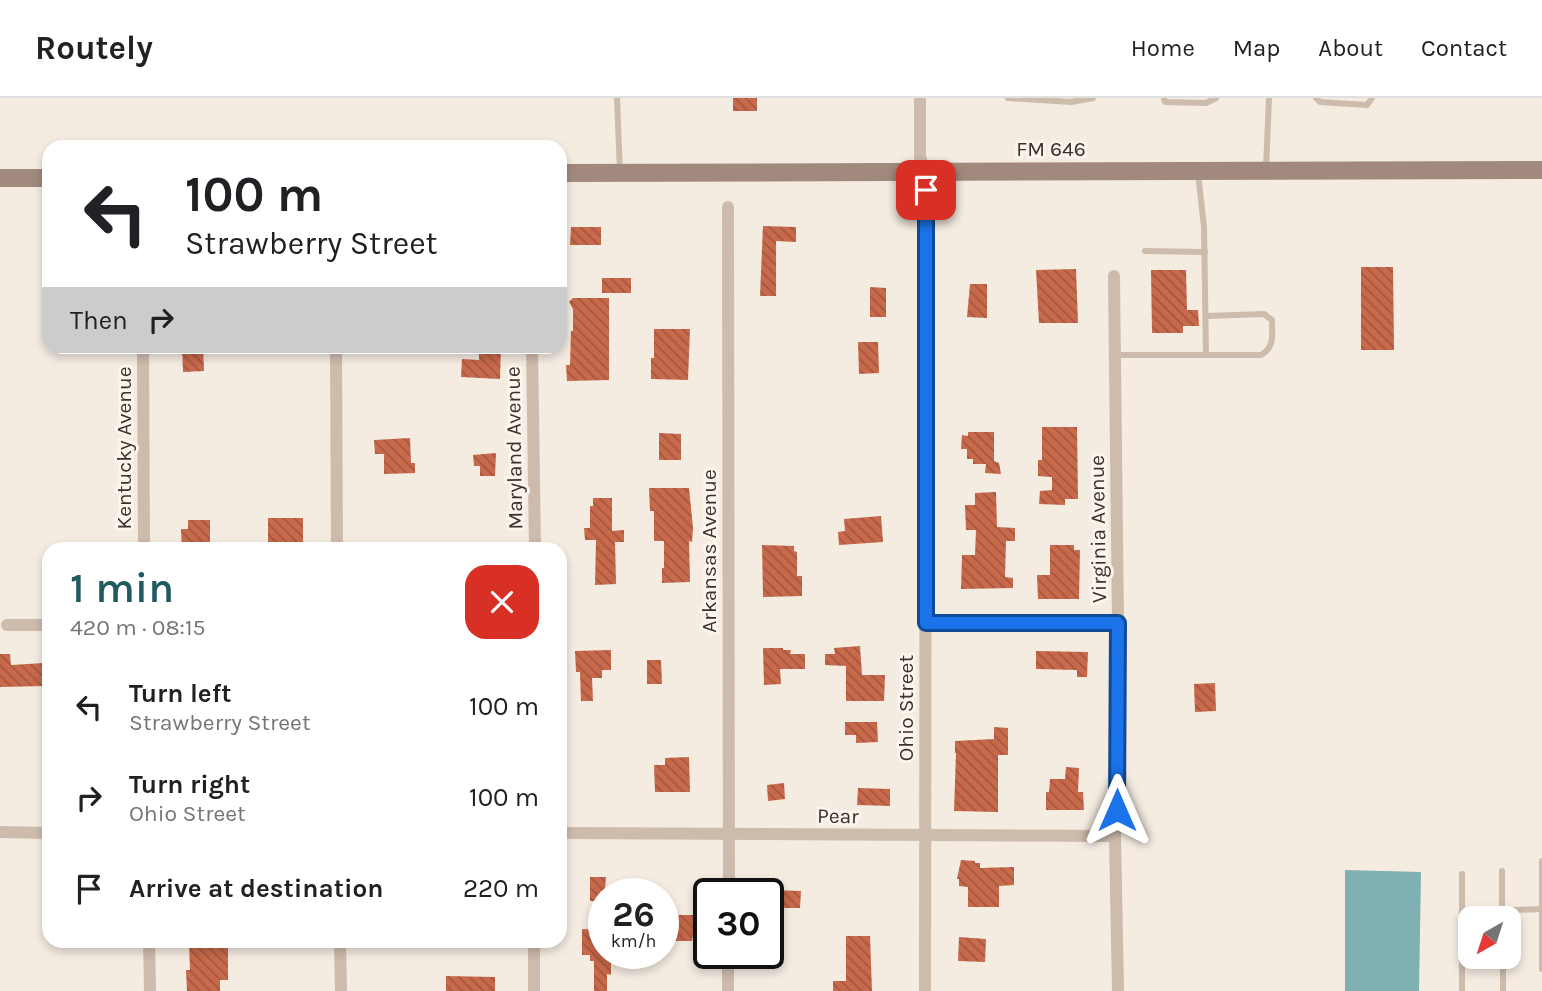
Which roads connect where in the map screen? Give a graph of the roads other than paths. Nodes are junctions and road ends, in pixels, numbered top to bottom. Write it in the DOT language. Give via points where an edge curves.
graph roads {
  1 [pos="617,98"];
  2 [pos="920,98"];
  3 [pos="1008,98"];
  4 [pos="1093,98"];
  5 [pos="1164,98"];
  6 [pos="1216,98"];
  7 [pos="1269,98"];
  8 [pos="1316,98"];
  9 [pos="1373,98"];
  10 [pos="1542,170"];
  11 [pos="1197,171"];
  12 [pos="1266,171"];
  13 [pos="567,173"];
  14 [pos="620,173"];
  15 [pos="926,173"];
  16 [pos="0,178"];
  17 [pos="42,178"];
  18 [pos="728,207"];
  19 [pos="1145,251"];
  20 [pos="1205,252"];
  21 [pos="1114,276"];
  22 [pos="1206,316"];
  23 [pos="143,354"];
  24 [pos="336,354"];
  25 [pos="532,354"];
  26 [pos="1115,355"];
  27 [pos="1206,355"];
  28 [pos="144,542"];
  29 [pos="337,542"];
  30 [pos="535,542"];
  31 [pos="926,623"];
  32 [pos="1118,623"];
  33 [pos="7,625"];
  34 [pos="42,625"];
  35 [pos="0,832"];
  36 [pos="42,833"];
  37 [pos="567,833"];
  38 [pos="729,834"];
  39 [pos="925,836"];
  40 [pos="1115,836"];
  41 [pos="1542,860"];
  42 [pos="1502,871"];
  43 [pos="1462,874"];
  44 [pos="729,878"];
  45 [pos="1462,906"];
  46 [pos="1502,906"];
  47 [pos="1542,909"];
  48 [pos="1521,910"];
  49 [pos="149,948"];
  50 [pos="340,948"];
  51 [pos="534,948"];
  52 [pos="1542,968"];
  53 [pos="728,969"];
  54 [pos="1462,970"];
  55 [pos="1503,970"];
  56 [pos="150,991"];
  57 [pos="341,991"];
  58 [pos="534,991"];
  59 [pos="728,991"];
  60 [pos="925,991"];
  61 [pos="1118,991"];
  62 [pos="1462,991"];
  63 [pos="1503,991"];
  1 -- 14 [label="lane"];
  2 -- 15 [label="street, Ohio Street" via="920,157"];
  3 -- 4 [label="lane" via="1071,102"];
  5 -- 6 [label="lane" via="1165,102 1206,103"];
  7 -- 12 [label="lane"];
  8 -- 9 [label="lane" via="1367,105"];
  10 -- 12 [label="main road, FM 646 / FM 646"];
  11 -- 12 [label="main road, FM 646 / FM 646"];
  11 -- 15 [label="main road, FM 646 / FM 646"];
  11 -- 20 [label="lane"];
  13 -- 14 [label="main road, FM 646 / FM 646"];
  14 -- 15 [label="main road, FM 646 / FM 646"];
  15 -- 31 [label="street, Ohio Street"];
  16 -- 17 [label="main road"];
  18 -- 38 [label="street, Arkansas Avenue"];
  19 -- 20 [label="lane"];
  20 -- 22 [label="lane"];
  21 -- 26 [label="street, Virginia Avenue"];
  22 -- 27 [label="lane"];
  22 -- 27 [label="lane" via="1264,314 1272,320 1272,344 1261,355"];
  23 -- 28 [label="street, Kentucky Avenue"];
  24 -- 29 [label="street"];
  25 -- 30 [label="street, Maryland Avenue"];
  26 -- 27 [label="lane"];
  26 -- 32 [label="street, Virginia Avenue"];
  31 -- 32 [label="street"];
  31 -- 39 [label="street, Ohio Street"];
  32 -- 40 [label="street, Virginia Avenue"];
  33 -- 34 [label="street"];
  35 -- 36 [label="street"];
  37 -- 38 [label="street, Pear"];
  38 -- 39 [label="street, Pear"];
  38 -- 44 [label="street, Arkansas Avenue"];
  39 -- 40 [label="street, Pear"];
  39 -- 60 [label="street, Ohio Street"];
  40 -- 61 [label="street, Virginia Avenue"];
  41 -- 47 [label="lane"];
  42 -- 46 [label="lane"];
  43 -- 45 [label="lane"];
  47 -- 48 [label="lane"];
  47 -- 52 [label="lane"];
  49 -- 56 [label="street"];
  50 -- 57 [label="street"];
  51 -- 58 [label="street"];
  53 -- 59 [label="street"];
  54 -- 62 [label="lane"];
  55 -- 63 [label="lane"];
}
